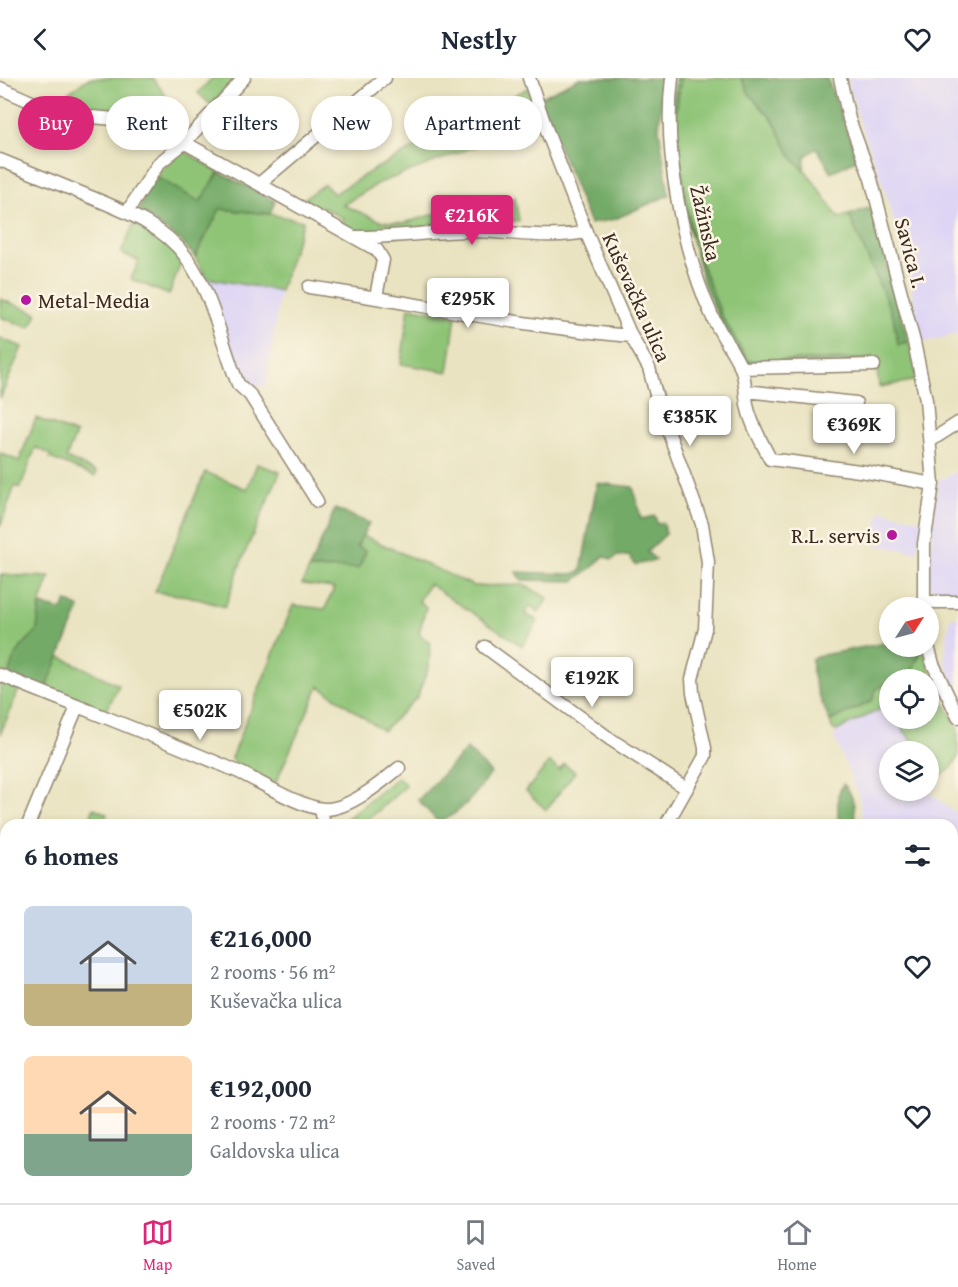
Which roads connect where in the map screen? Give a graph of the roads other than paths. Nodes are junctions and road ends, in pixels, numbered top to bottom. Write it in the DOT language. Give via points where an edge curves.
graph roads {
  1 [pos="244,78"];
  2 [pos="385,78"];
  3 [pos="529,78"];
  4 [pos="672,78"];
  5 [pos="840,78"];
  6 [pos="0,88"];
  7 [pos="106,118"];
  8 [pos="189,137"];
  9 [pos="189,145"];
  10 [pos="174,150"];
  11 [pos="0,160"];
  12 [pos="259,184"];
  13 [pos="127,212"];
  14 [pos="586,232"];
  15 [pos="355,237"];
  16 [pos="309,287"];
  17 [pos="376,297"];
  18 [pos="630,336"];
  19 [pos="874,365"];
  20 [pos="741,368"];
  21 [pos="746,391"];
  22 [pos="856,403"];
  23 [pos="958,423"];
  24 [pos="930,441"];
  25 [pos="933,483"];
  26 [pos="317,501"];
  27 [pos="924,597"];
  28 [pos="958,602"];
  29 [pos="939,604"];
  30 [pos="485,647"];
  31 [pos="931,657"];
  32 [pos="0,675"];
  33 [pos="76,707"];
  34 [pos="958,717"];
  35 [pos="399,768"];
  36 [pos="686,788"];
  37 [pos="321,809"];
  38 [pos="30,819"];
  39 [pos="323,819"];
  40 [pos="669,819"];
  1 -- 8 [label="street"];
  2 -- 12 [label="street"];
  3 -- 14 [label="street, Kuševačka ulica"];
  4 -- 20 [label="street, Žažinska" via="669,128 683,226 712,316"];
  5 -- 24 [label="street, Savica I." via="914,342"];
  6 -- 7 [label="street" via="59,114"];
  9 -- 12 [label="street"];
  10 -- 13 [label="street" via="151,173"];
  11 -- 13 [label="street"];
  12 -- 15 [label="street"];
  13 -- 26 [label="street" via="167,237 186,256 205,292 238,384 250,395"];
  14 -- 15 [label="street, Kuševačka ulica" via="534,235 464,231"];
  14 -- 18 [label="street, Kuševačka ulica"];
  15 -- 17 [label="street" via="382,256"];
  16 -- 17 [label="street"];
  17 -- 18 [label="street" via="502,321"];
  18 -- 36 [label="street, Kuševačka ulica" via="649,368 706,541 705,629 692,679 705,756"];
  19 -- 20 [label="street"];
  20 -- 21 [label="street, Žažinska"];
  21 -- 22 [label="street"];
  21 -- 25 [label="street, Žažinska" via="751,418 770,459"];
  23 -- 24 [label="street"];
  24 -- 25 [label="street, Savica I."];
  25 -- 27 [label="street, Savica I." via="924,544"];
  28 -- 29 [label="street"];
  30 -- 36 [label="street"];
  31 -- 34 [label="street"];
  32 -- 33 [label="street"];
  33 -- 37 [label="street"];
  33 -- 38 [label="street"];
  35 -- 37 [label="street" via="363,795"];
  36 -- 40 [label="street, Kuševačka ulica"];
  37 -- 39 [label="street"];
}
